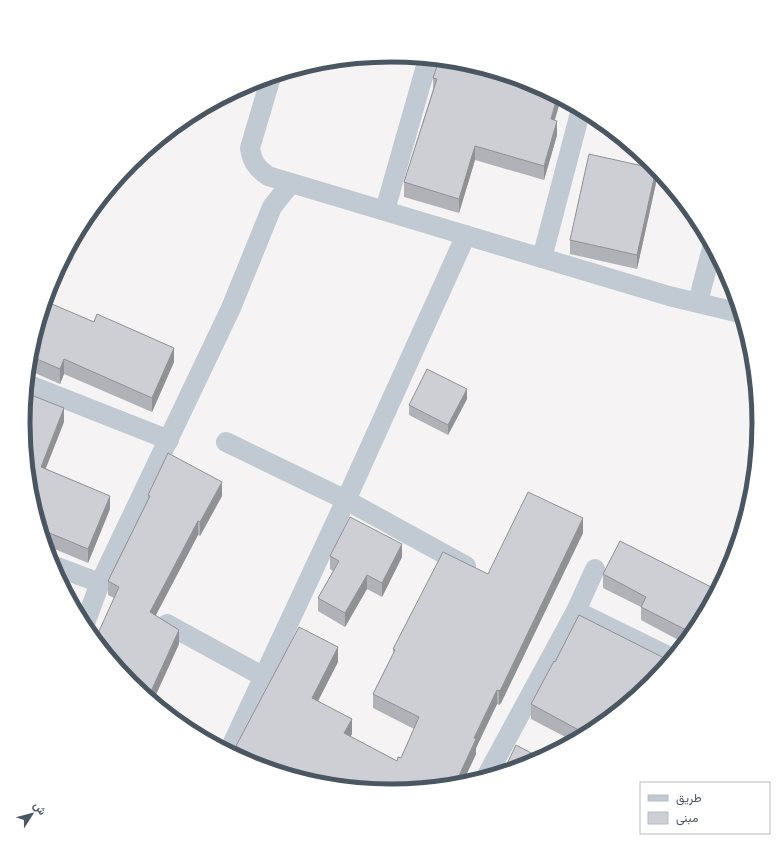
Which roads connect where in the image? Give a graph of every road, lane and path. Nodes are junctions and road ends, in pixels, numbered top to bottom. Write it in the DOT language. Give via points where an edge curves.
graph roads {
  1 [pos="427,64"];
  2 [pos="269,83"];
  3 [pos="579,115"];
  4 [pos="291,183"];
  5 [pos="386,210"];
  6 [pos="466,235"];
  7 [pos="710,254"];
  8 [pos="542,258"];
  9 [pos="698,302"];
  10 [pos="734,312"];
  11 [pos="32,386"];
  12 [pos="169,440"];
  13 [pos="226,442"];
  14 [pos="346,500"];
  15 [pos="466,566"];
  16 [pos="60,568"];
  17 [pos="595,569"];
  18 [pos="100,583"];
  19 [pos="576,611"];
  20 [pos="87,618"];
  21 [pos="167,624"];
  22 [pos="667,655"];
  23 [pos="264,678"];
  24 [pos="231,747"];
  25 [pos="492,769"];
  1 -- 5 [label="street"];
  2 -- 4 [label="street" via="250,148 252,159 268,176"];
  3 -- 8 [label="street"];
  4 -- 5 [label="street"];
  4 -- 12 [label="street" via="272,207 231,308"];
  5 -- 6 [label="street"];
  6 -- 8 [label="street"];
  6 -- 14 [label="street"];
  7 -- 9 [label="street"];
  8 -- 9 [label="street" via="669,296"];
  9 -- 10 [label="street"];
  11 -- 12 [label="street"];
  12 -- 18 [label="street"];
  13 -- 14 [label="street"];
  14 -- 15 [label="street"];
  14 -- 23 [label="street"];
  16 -- 18 [label="street"];
  17 -- 19 [label="street"];
  18 -- 20 [label="street"];
  19 -- 22 [label="street"];
  19 -- 25 [label="street" via="513,745"];
  21 -- 23 [label="street"];
  23 -- 24 [label="street"];
}
